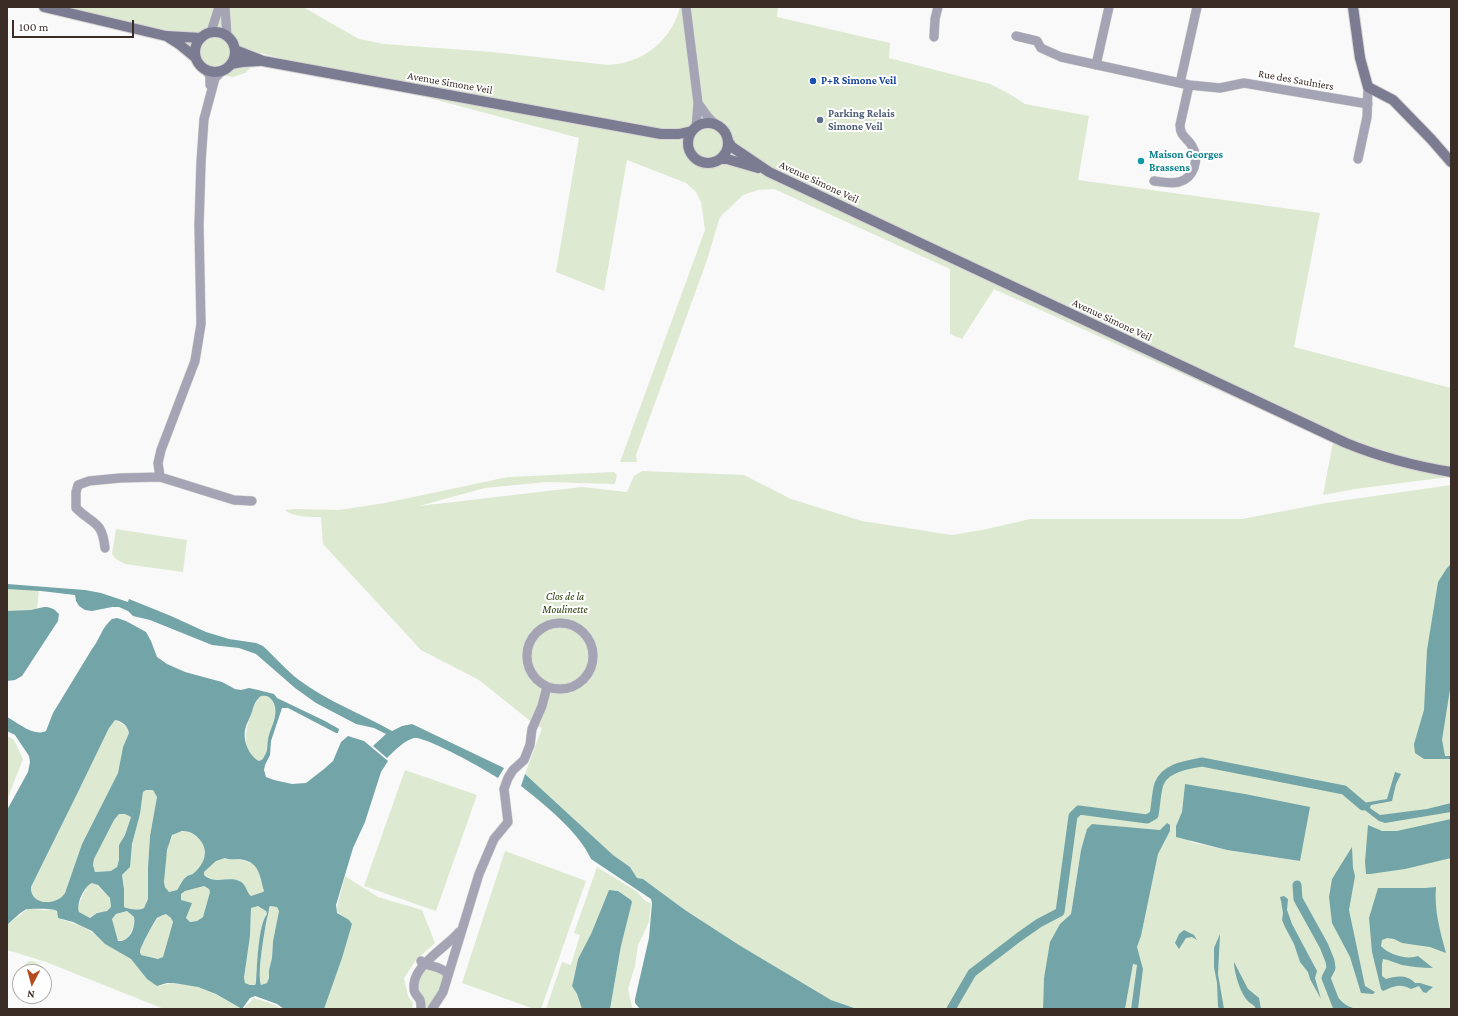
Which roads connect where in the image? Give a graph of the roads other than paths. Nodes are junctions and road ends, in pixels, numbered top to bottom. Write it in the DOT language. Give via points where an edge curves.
graph roads {
  1 [pos="44,7"];
  2 [pos="219,7"];
  3 [pos="225,7"];
  4 [pos="686,7"];
  5 [pos="938,7"];
  6 [pos="1109,7"];
  7 [pos="1197,7"];
  8 [pos="1353,7"];
  9 [pos="211,32"];
  10 [pos="166,36"];
  11 [pos="227,36"];
  12 [pos="1016,36"];
  13 [pos="934,37"];
  14 [pos="201,38"];
  15 [pos="235,50"];
  16 [pos="196,58"];
  17 [pos="263,61"];
  18 [pos="1096,65"];
  19 [pos="227,67"];
  20 [pos="206,70"];
  21 [pos="1180,83"];
  22 [pos="1190,85"];
  23 [pos="1368,87"];
  24 [pos="211,93"];
  25 [pos="698,103"];
  26 [pos="1368,104"];
  27 [pos="715,124"];
  28 [pos="694,129"];
  29 [pos="661,134"];
  30 [pos="728,141"];
  31 [pos="689,149"];
  32 [pos="720,159"];
  33 [pos="1358,159"];
  34 [pos="1451,162"];
  35 [pos="769,172"];
  36 [pos="1154,181"];
  37 [pos="1451,472"];
  38 [pos="160,477"];
  39 [pos="252,502"];
  40 [pos="105,548"];
  41 [pos="547,687"];
  42 [pos="462,928"];
  43 [pos="422,962"];
  44 [pos="448,974"];
  45 [pos="421,1009"];
  46 [pos="432,1009"];
  1 -- 10 [label="main road"];
  2 -- 9 [label="street"];
  3 -- 11 [label="street"];
  4 -- 25 [label="street"];
  5 -- 13 [label="street"];
  6 -- 18 [label="street"];
  7 -- 21 [label="street"];
  8 -- 23 [label="main road" via="1360,58"];
  9 -- 11 [label="main road"];
  9 -- 14 [label="main road"];
  10 -- 14 [label="main road"];
  10 -- 16 [label="main road"];
  11 -- 15 [label="main road" via="234,44"];
  12 -- 18 [label="street, Rue des Saulniers" via="1037,41 1042,48 1061,57"];
  14 -- 16 [label="main road" via="195,50"];
  15 -- 17 [label="main road, Avenue Simone Veil"];
  15 -- 19 [label="main road" via="234,60"];
  16 -- 20 [label="main road"];
  17 -- 19 [label="main road" via="242,62"];
  17 -- 29 [label="main road, Avenue Simone Veil"];
  18 -- 21 [label="street, Rue des Saulniers"];
  19 -- 20 [label="main road" via="214,72"];
  19 -- 24 [label="street" via="215,78"];
  20 -- 24 [label="street" via="210,76"];
  21 -- 22 [label="street, Rue des Saulniers"];
  22 -- 26 [label="street, Rue des Saulniers" via="1220,88 1244,83"];
  22 -- 36 [label="street" via="1180,132 1192,146 1196,162 1189,176 1180,182"];
  23 -- 26 [label="street"];
  23 -- 34 [label="main road" via="1393,100"];
  24 -- 38 [label="street" via="204,119 201,162 199,226 202,324 195,361 161,450 158,463"];
  25 -- 27 [label="street"];
  25 -- 28 [label="street"];
  26 -- 33 [label="street" via="1368,117"];
  27 -- 28 [label="main road" via="705,123"];
  27 -- 30 [label="main road" via="724,132"];
  28 -- 29 [label="main road" via="679,134"];
  28 -- 31 [label="main road" via="689,138"];
  29 -- 31 [label="main road"];
  30 -- 32 [label="main road" via="726,152"];
  30 -- 35 [label="main road" via="732,147"];
  31 -- 32 [label="main road" via="694,157 702,162 711,163"];
  32 -- 35 [label="main road" via="728,159"];
  35 -- 37 [label="main road, Avenue Simone Veil" via="1346,443 1408,463"];
  38 -- 39 [label="street" via="234,500"];
  38 -- 40 [label="street" via="89,481 78,485 76,508 101,529"];
  41 -- 41 [label="street" via="562,690 582,682 593,663 590,642 584,633 570,624 555,623 541,629 528,645 528,666 533,676"];
  41 -- 42 [label="street" via="524,760 513,770 504,789 508,822 494,840 479,874"];
  42 -- 43 [label="street" via="454,938"];
  42 -- 44 [label="street"];
  43 -- 44 [label="street" via="437,966"];
  43 -- 45 [label="street" via="413,988 421,1001"];
  44 -- 46 [label="street" via="443,992"];
}
